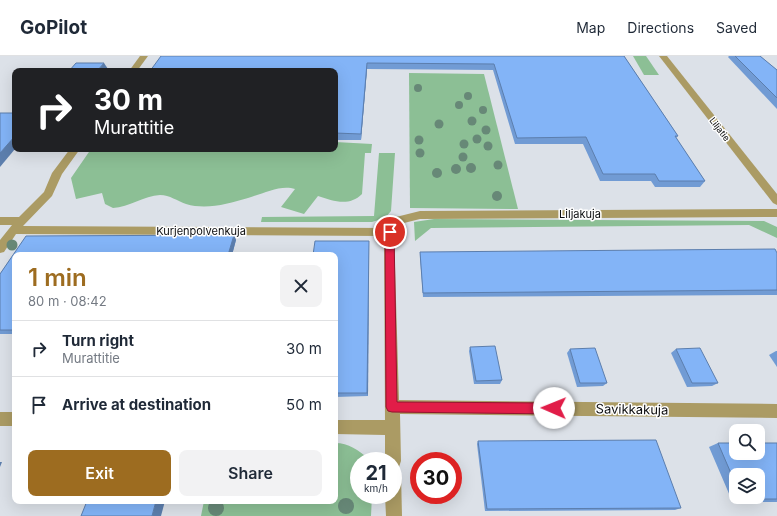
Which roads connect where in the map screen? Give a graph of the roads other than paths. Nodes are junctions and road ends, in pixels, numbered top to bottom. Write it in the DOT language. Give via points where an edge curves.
graph roads {
  1 [pos="144,56"];
  2 [pos="664,56"];
  3 [pos="135,68"];
  4 [pos="73,152"];
  5 [pos="777,201"];
  6 [pos="777,213"];
  7 [pos="22,221"];
  8 [pos="0,222"];
  9 [pos="13,230"];
  10 [pos="390,232"];
  11 [pos="0,249"];
  12 [pos="392,407"];
  13 [pos="777,411"];
  14 [pos="0,419"];
  15 [pos="12,419"];
  16 [pos="338,427"];
  17 [pos="392,428"];
  18 [pos="393,452"];
  19 [pos="394,504"];
  20 [pos="394,516"];
  1 -- 3 [label="street"];
  2 -- 5 [label="street, Liljatie"];
  4 -- 7 [label="street" via="57,173 48,194"];
  6 -- 10 [label="street, Liljakuja" via="420,215 400,220"];
  7 -- 8 [label="street"];
  7 -- 9 [label="street"];
  9 -- 10 [label="street, Kurjenpolvenkuja"];
  9 -- 11 [label="street"];
  10 -- 12 [label="street"];
  12 -- 13 [label="street, Savikkakuja"];
  12 -- 17 [label="street"];
  14 -- 15 [label="street"];
  16 -- 17 [label="street"];
  17 -- 18 [label="street"];
  19 -- 20 [label="street"];
}
